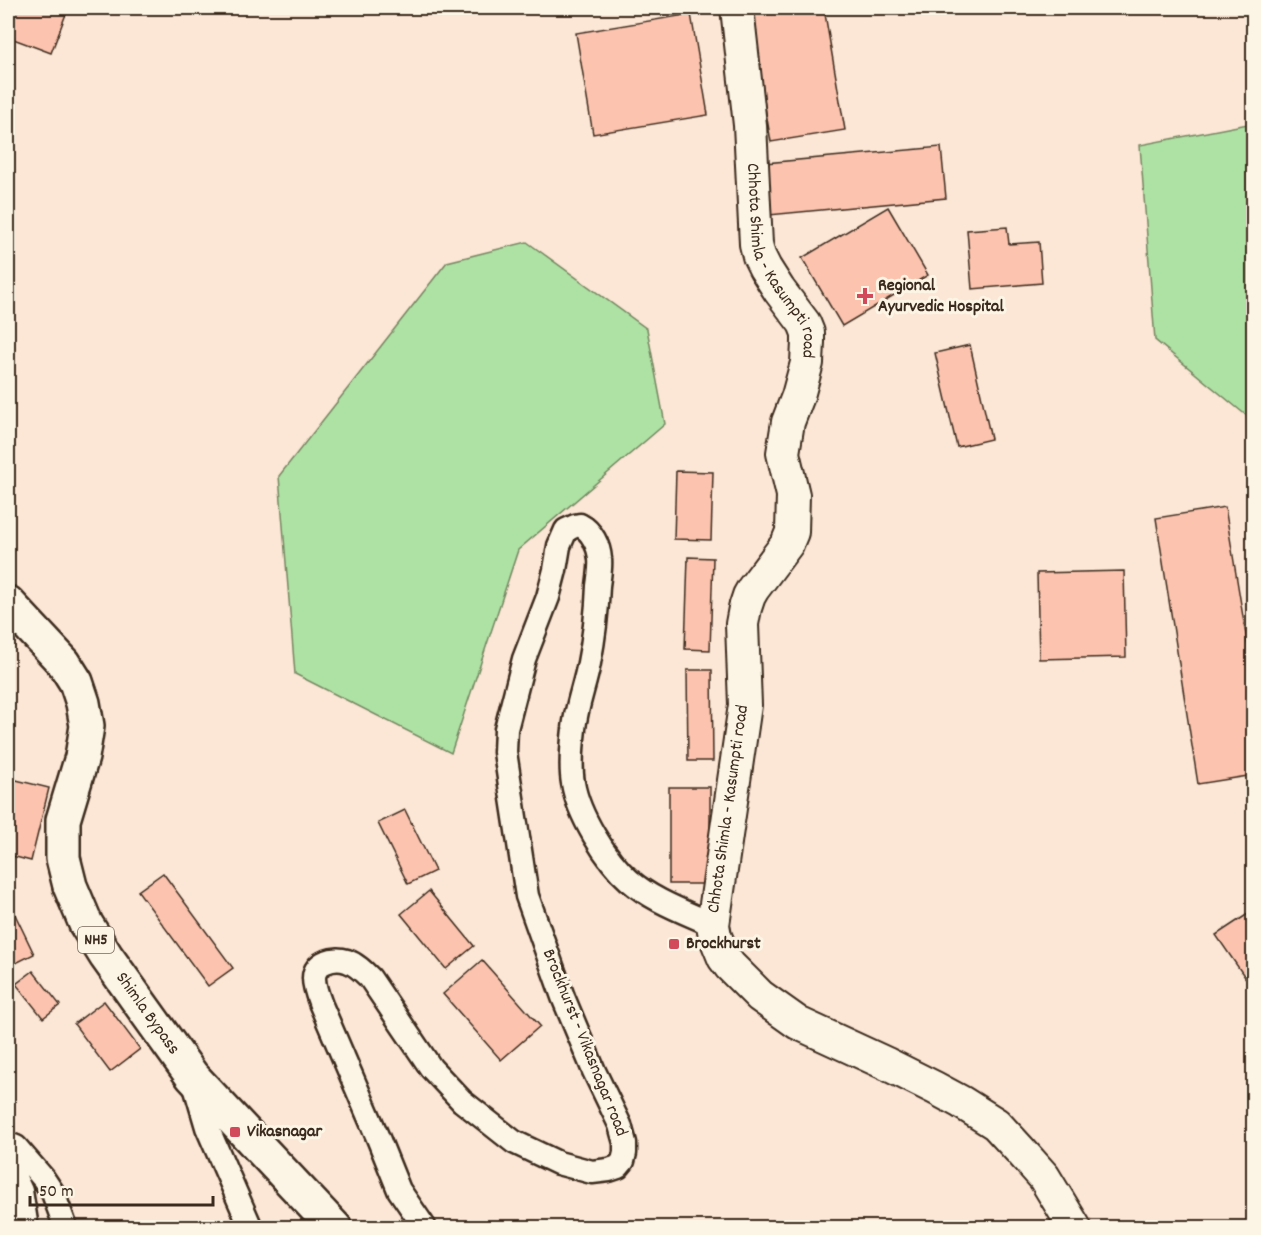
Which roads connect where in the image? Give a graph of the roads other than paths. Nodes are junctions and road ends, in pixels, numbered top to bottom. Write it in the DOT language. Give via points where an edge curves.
graph roads {
  1 [pos="737,8"];
  2 [pos="8,603"];
  3 [pos="713,925"];
  4 [pos="192,1076"];
  5 [pos="8,1146"];
  6 [pos="8,1163"];
  7 [pos="27,1227"];
  8 [pos="66,1227"];
  9 [pos="252,1227"];
  10 [pos="335,1227"];
  11 [pos="425,1227"];
  12 [pos="1076,1227"];
  1 -- 3 [label="street, Chhota Shimla - Kasumpti road" via="750,125 756,244 765,268 804,323 808,342 807,363 788,422 783,453 794,495 792,532 748,596 742,624 745,705"];
  2 -- 4 [label="highway, Shimla Bypass / NH5" via="64,663 83,703 87,726 82,757 63,820 63,858 70,886 106,956"];
  3 -- 11 [label="street, Brockhurst - Vikasnagar road" via="629,880 611,862 582,811 573,784 574,727 590,661 600,559 588,530 580,525 569,527 558,546 548,597 524,659 506,729 506,752 527,896 563,997 620,1125 625,1153 618,1167 592,1172 558,1163 514,1142 462,1101 431,1068 370,978 348,961 326,962 317,967 314,975 321,1005 399,1190"];
  3 -- 12 [label="street" via="730,966 760,996 798,1023 935,1088 996,1125 1044,1177"];
  4 -- 9 [label="street" via="207,1127"];
  4 -- 10 [label="highway, Shimla Bypass / NH5"];
  5 -- 8 [label="street" via="16,1147 43,1178"];
  6 -- 7 [label="street" via="21,1191"];
}
